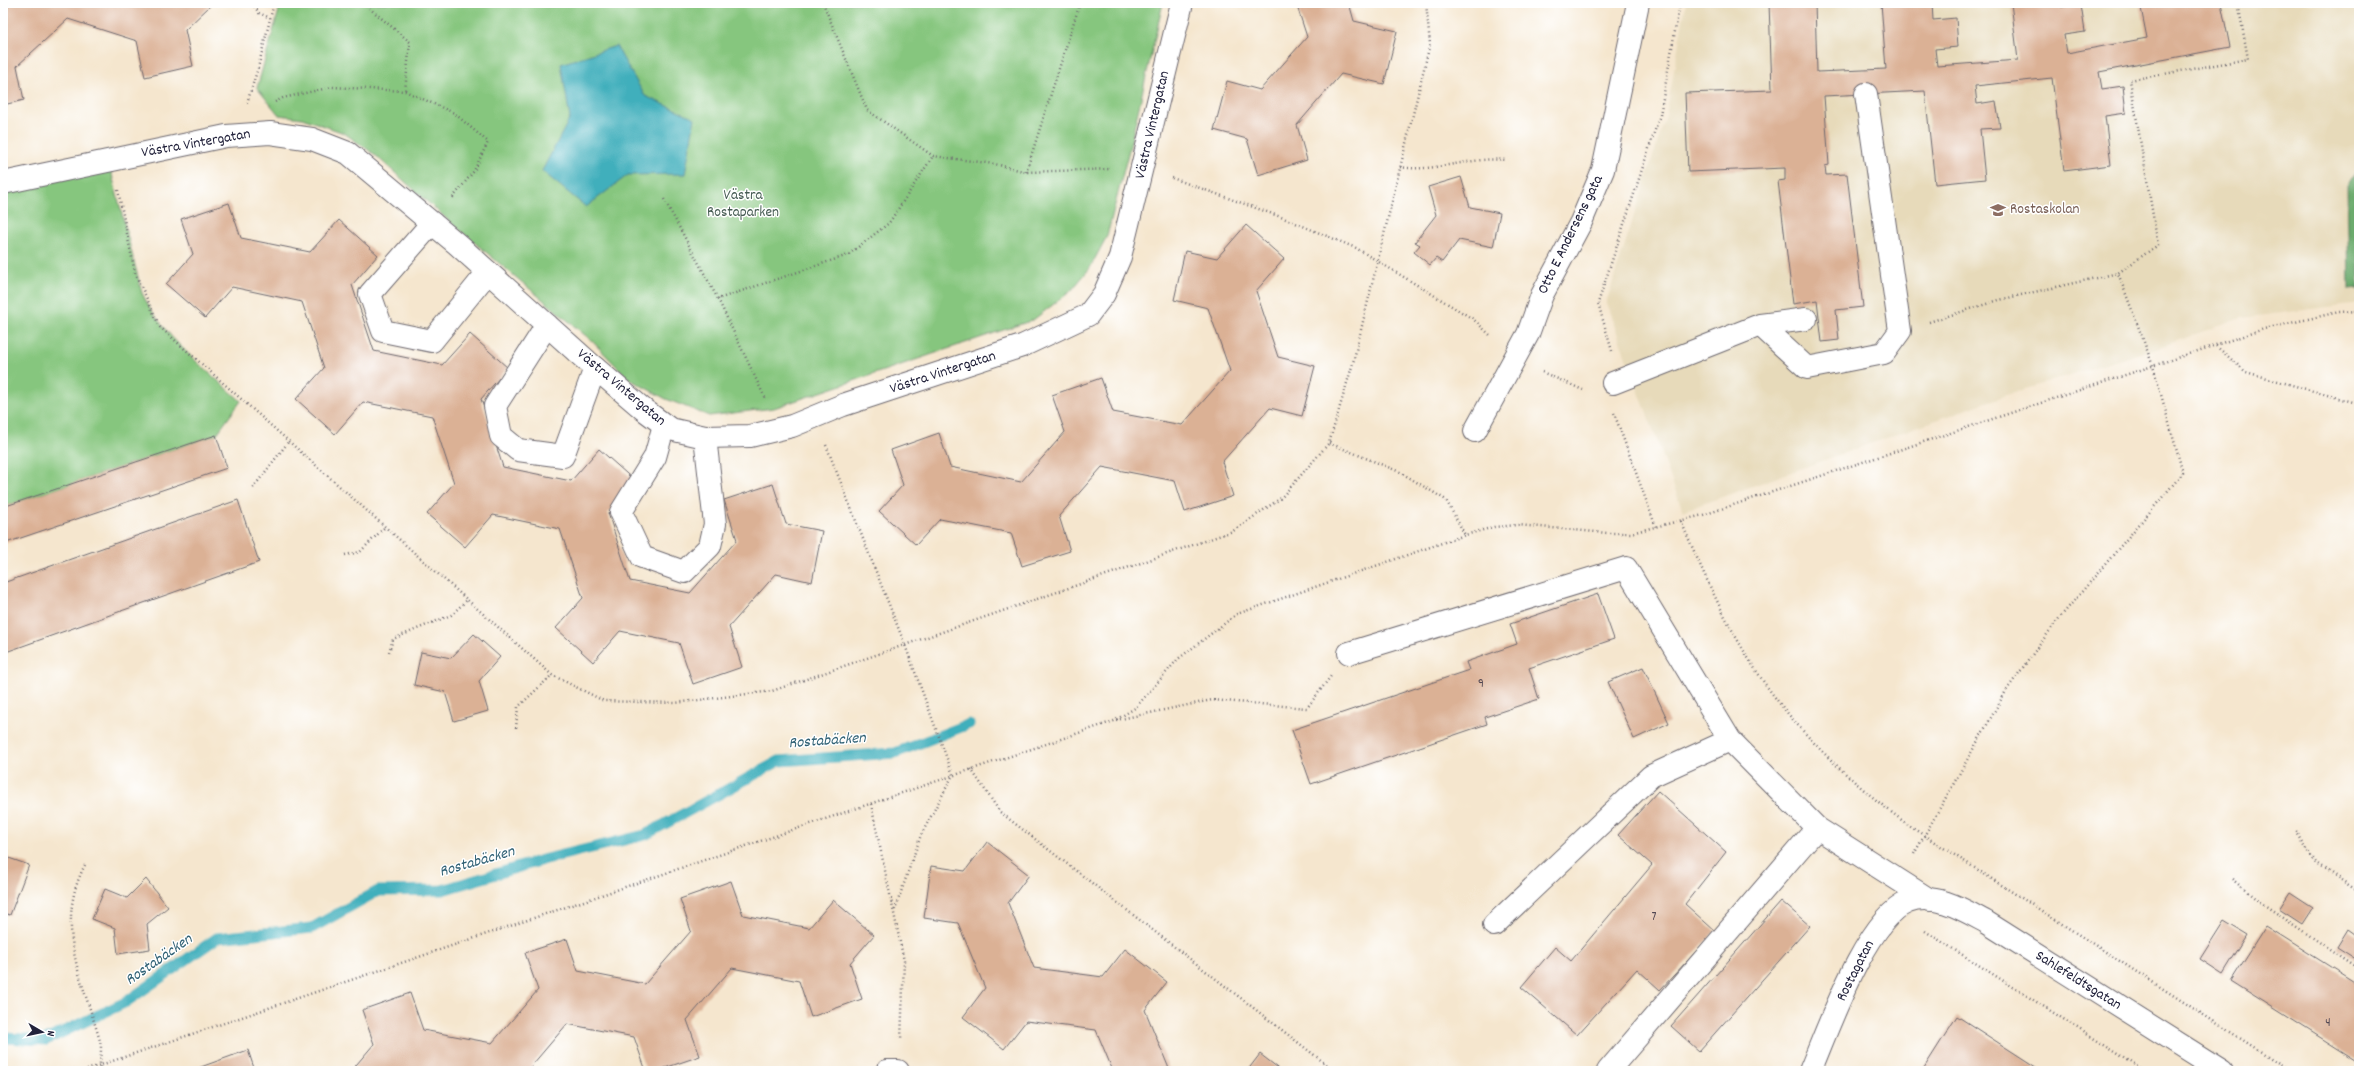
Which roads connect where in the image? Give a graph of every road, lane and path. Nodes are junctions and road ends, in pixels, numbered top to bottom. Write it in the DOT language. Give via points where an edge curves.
graph roads {
  1 [pos="252,3"];
  2 [pos="274,3"];
  3 [pos="362,3"];
  4 [pos="823,3"];
  5 [pos="1080,3"];
  6 [pos="1182,3"];
  7 [pos="1426,3"];
  8 [pos="1638,3"];
  9 [pos="1680,3"];
  10 [pos="2238,3"];
  11 [pos="270,18"];
  12 [pos="405,91"];
  13 [pos="1866,94"];
  14 [pos="269,105"];
  15 [pos="248,135"];
  16 [pos="933,156"];
  17 [pos="111,160"];
  18 [pos="1507,160"];
  19 [pos="1400,167"];
  20 [pos="1143,168"];
  21 [pos="1026,172"];
  22 [pos="3,183"];
  23 [pos="664,199"];
  24 [pos="432,223"];
  25 [pos="1377,262"];
  26 [pos="488,272"];
  27 [pos="2118,273"];
  28 [pos="718,300"];
  29 [pos="2359,311"];
  30 [pos="1806,319"];
  31 [pos="547,325"];
  32 [pos="1760,325"];
  33 [pos="1900,331"];
  34 [pos="2216,346"];
  35 [pos="1514,358"];
  36 [pos="2153,366"];
  37 [pos="595,368"];
  38 [pos="1613,383"];
  39 [pos="2359,404"];
  40 [pos="815,417"];
  41 [pos="664,425"];
  42 [pos="781,429"];
  43 [pos="1475,431"];
  44 [pos="705,437"];
  45 [pos="289,441"];
  46 [pos="1329,443"];
  47 [pos="253,488"];
  48 [pos="1681,521"];
  49 [pos="385,526"];
  50 [pos="1656,527"];
  51 [pos="1465,535"];
  52 [pos="345,555"];
  53 [pos="467,600"];
  54 [pos="905,645"];
  55 [pos="389,652"];
  56 [pos="1349,654"];
  57 [pos="552,675"];
  58 [pos="1114,720"];
  59 [pos="516,728"];
  60 [pos="1730,740"];
  61 [pos="971,769"];
  62 [pos="953,775"];
  63 [pos="871,804"];
  64 [pos="1817,828"];
  65 [pos="2296,830"];
  66 [pos="1924,836"];
  67 [pos="85,865"];
  68 [pos="2232,879"];
  69 [pos="1899,880"];
  70 [pos="2359,892"];
  71 [pos="1930,900"];
  72 [pos="1894,911"];
  73 [pos="894,912"];
  74 [pos="1494,925"];
  75 [pos="2359,968"];
  76 [pos="900,1047"];
  77 [pos="99,1066"];
  78 [pos="83,1071"];
  79 [pos="101,1071"];
  80 [pos="887,1071"];
  81 [pos="898,1071"];
  82 [pos="1335,1071"];
  83 [pos="1608,1071"];
  84 [pos="1810,1071"];
  85 [pos="2145,1071"];
  86 [pos="2222,1071"];
  87 [pos="2291,1071"];
  1 -- 11 [label="path" via="259,13"];
  2 -- 11 [label="path"];
  3 -- 12 [label="path" via="410,42"];
  4 -- 16 [label="path" via="867,110"];
  5 -- 21 [label="path"];
  6 -- 20 [label="street, Västra Vintergatan"];
  7 -- 19 [label="path" via="1430,44"];
  8 -- 35 [label="street, Otto E Andersens gata" via="1602,170 1581,222 1542,295 1528,334"];
  9 -- 38 [label="path" via="1660,115 1598,303 1614,358"];
  10 -- 27 [label="path" via="2248,59 2130,80 2158,245"];
  11 -- 15 [label="path" via="242,121"];
  12 -- 14 [label="path" via="332,87 283,98"];
  12 -- 24 [label="path" via="454,113 488,142 474,171"];
  13 -- 33 [label="street"];
  15 -- 17 [label="street, Västra Vintergatan" via="226,136"];
  15 -- 24 [label="street, Västra Vintergatan" via="270,133 312,139 348,153"];
  16 -- 21 [label="path" via="995,164"];
  16 -- 28 [label="path" via="889,224 848,255"];
  17 -- 22 [label="street, Västra Vintergatan"];
  17 -- 45 [label="path" via="136,273 160,327"];
  18 -- 19 [label="path" via="1487,158 1416,170"];
  19 -- 25 [label="path"];
  20 -- 21 [label="path"];
  20 -- 25 [label="path" via="1281,217 1356,248"];
  20 -- 40 [label="street, Västra Vintergatan" via="1120,257 1104,294 1088,315 1022,346 843,405"];
  23 -- 28 [label="path"];
  24 -- 26 [label="street, Västra Vintergatan"];
  24 -- 26 [label="street" via="370,294 382,331 432,342"];
  25 -- 35 [label="path" via="1473,319"];
  25 -- 46 [label="path" via="1353,363"];
  26 -- 31 [label="street, Västra Vintergatan"];
  27 -- 33 [label="path" via="1999,300"];
  27 -- 36 [label="path"];
  28 -- 42 [label="path"];
  29 -- 34 [label="path" via="2339,312 2281,324"];
  30 -- 32 [label="street"];
  31 -- 37 [label="street, Västra Vintergatan"];
  31 -- 37 [label="street" via="495,406 501,436 518,450 563,456"];
  32 -- 33 [label="street" via="1807,368 1884,353"];
  32 -- 38 [label="street"];
  34 -- 36 [label="path"];
  34 -- 39 [label="path" via="2246,372"];
  35 -- 38 [label="path" via="1581,390"];
  35 -- 43 [label="street, Otto E Andersens gata"];
  36 -- 48 [label="path"];
  36 -- 66 [label="path" via="2183,473 2056,622 2006,691"];
  37 -- 41 [label="street, Västra Vintergatan"];
  38 -- 50 [label="path" via="1612,407"];
  40 -- 42 [label="street, Västra Vintergatan"];
  40 -- 54 [label="path"];
  41 -- 44 [label="street, Västra Vintergatan" via="670,429"];
  41 -- 44 [label="street" via="655,457 621,512 642,557 684,572 710,546 714,524"];
  42 -- 44 [label="street, Västra Vintergatan" via="750,436"];
  45 -- 47 [label="path"];
  45 -- 49 [label="path"];
  46 -- 51 [label="path" via="1400,472 1446,500"];
  46 -- 54 [label="path" via="1281,498 1233,531"];
  48 -- 50 [label="path"];
  48 -- 66 [label="path" via="1706,579 1754,666 1777,700 1826,755 1879,803"];
  49 -- 52 [label="path" via="360,552"];
  49 -- 53 [label="path"];
  50 -- 51 [label="path" via="1631,533 1607,533 1518,525 1494,527"];
  51 -- 58 [label="path" via="1237,614 1178,659 1135,708"];
  53 -- 55 [label="path" via="451,615 393,638"];
  53 -- 57 [label="path"];
  54 -- 57 [label="path" via="772,691 675,703 604,701"];
  54 -- 62 [label="path"];
  56 -- 58 [label="path" via="1307,708 1212,700"];
  56 -- 60 [label="street" via="1626,568"];
  57 -- 59 [label="path" via="518,707"];
  58 -- 61 [label="path"];
  60 -- 64 [label="street"];
  60 -- 74 [label="street" via="1651,776"];
  61 -- 62 [label="path"];
  61 -- 82 [label="path" via="1000,812"];
  62 -- 63 [label="path"];
  62 -- 73 [label="path" via="921,835"];
  63 -- 73 [label="path"];
  63 -- 77 [label="path"];
  64 -- 69 [label="street"];
  64 -- 83 [label="street"];
  65 -- 70 [label="path" via="2316,863"];
  66 -- 69 [label="path"];
  66 -- 87 [label="path"];
  67 -- 77 [label="path" via="77,880 70,910 70,931 78,975 102,1055"];
  68 -- 75 [label="path" via="2257,900"];
  69 -- 71 [label="street"];
  71 -- 72 [label="street, Rostagatan" via="1909,902"];
  71 -- 86 [label="street, Sahlefeldtsgatan" via="1953,904 1986,922"];
  72 -- 84 [label="street, Rostagatan" via="1873,936 1848,981"];
  72 -- 85 [label="path"];
  73 -- 76 [label="path" via="904,961"];
  77 -- 78 [label="path"];
  77 -- 79 [label="path"];
  80 -- 81 [label="street"];
}
